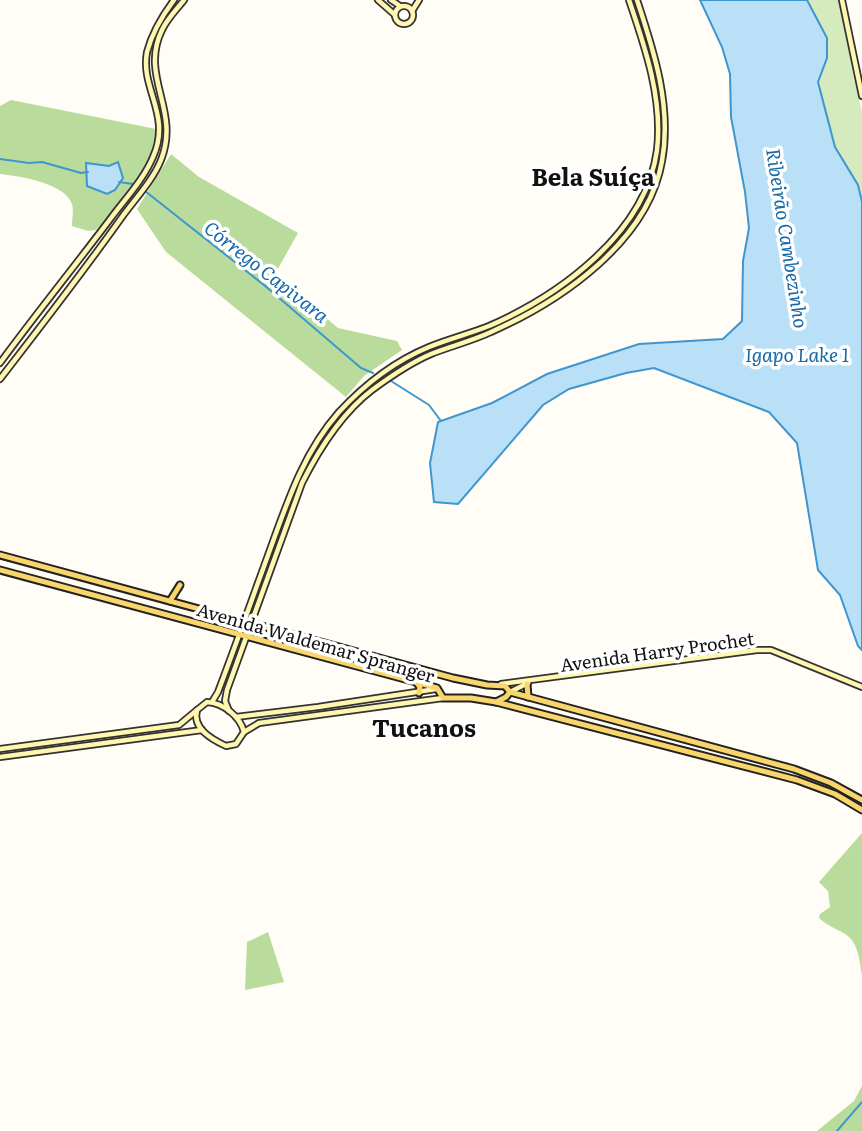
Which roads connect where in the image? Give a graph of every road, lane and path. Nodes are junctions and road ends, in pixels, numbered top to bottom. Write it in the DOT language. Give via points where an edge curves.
graph roads {
  1 [pos="174,0"];
  2 [pos="184,0"];
  3 [pos="377,0"];
  4 [pos="391,0"];
  5 [pos="410,0"];
  6 [pos="419,0"];
  7 [pos="629,0"];
  8 [pos="637,0"];
  9 [pos="842,0"];
  10 [pos="402,6"];
  11 [pos="412,11"];
  12 [pos="394,14"];
  13 [pos="861,85"];
  14 [pos="653,89"];
  15 [pos="661,89"];
  16 [pos="862,96"];
  17 [pos="159,140"];
  18 [pos="166,142"];
  19 [pos="648,184"];
  20 [pos="655,187"];
  21 [pos="583,268"];
  22 [pos="588,273"];
  23 [pos="575,274"];
  24 [pos="579,280"];
  25 [pos="535,303"];
  26 [pos="538,309"];
  27 [pos="0,363"];
  28 [pos="0,379"];
  29 [pos="0,555"];
  30 [pos="0,570"];
  31 [pos="180,585"];
  32 [pos="170,601"];
  33 [pos="244,621"];
  34 [pos="251,623"];
  35 [pos="239,634"];
  36 [pos="247,636"];
  37 [pos="453,678"];
  38 [pos="416,682"];
  39 [pos="530,682"];
  40 [pos="499,684"];
  41 [pos="862,687"];
  42 [pos="437,688"];
  43 [pos="510,692"];
  44 [pos="419,693"];
  45 [pos="528,696"];
  46 [pos="443,698"];
  47 [pos="212,702"];
  48 [pos="496,702"];
  49 [pos="197,710"];
  50 [pos="229,711"];
  51 [pos="236,717"];
  52 [pos="202,730"];
  53 [pos="244,732"];
  54 [pos="658,732"];
  55 [pos="657,744"];
  56 [pos="0,749"];
  57 [pos="0,757"];
  58 [pos="862,800"];
  59 [pos="862,810"];
  1 -- 17 [label="street" via="162,16 147,54 149,83 160,120"];
  2 -- 18 [label="street" via="162,30 155,55 167,115"];
  3 -- 12 [label="street"];
  4 -- 10 [label="street"];
  5 -- 10 [label="street"];
  6 -- 11 [label="street"];
  7 -- 14 [label="street"];
  8 -- 15 [label="street"];
  9 -- 13 [label="street"];
  10 -- 11 [label="street"];
  10 -- 12 [label="street"];
  11 -- 12 [label="street" via="406,24 397,22"];
  13 -- 16 [label="street"];
  14 -- 15 [label="street"];
  14 -- 19 [label="street" via="657,148"];
  15 -- 20 [label="street" via="665,134"];
  17 -- 18 [label="street"];
  17 -- 27 [label="street" via="142,176"];
  18 -- 28 [label="street" via="152,175"];
  19 -- 20 [label="street"];
  19 -- 21 [label="street" via="634,212"];
  20 -- 22 [label="street" via="640,216"];
  21 -- 22 [label="street"];
  21 -- 23 [label="street"];
  22 -- 24 [label="street"];
  23 -- 24 [label="street"];
  23 -- 25 [label="street"];
  24 -- 26 [label="street"];
  25 -- 26 [label="street"];
  25 -- 33 [label="street" via="490,326 415,354 367,386 338,414 296,478"];
  26 -- 34 [label="street" via="491,333 418,359 350,412 302,483"];
  29 -- 32 [label="main road, Avenida Waldemar Spranger"];
  30 -- 35 [label="main road, Avenida Waldemar Spranger"];
  31 -- 32 [label="main road"];
  32 -- 33 [label="main road, Avenida Waldemar Spranger"];
  33 -- 34 [label="main road, Avenida Waldemar Spranger"];
  33 -- 35 [label="street"];
  34 -- 36 [label="street"];
  34 -- 37 [label="main road, Avenida Waldemar Spranger"];
  35 -- 36 [label="main road, Avenida Waldemar Spranger"];
  35 -- 47 [label="street"];
  36 -- 38 [label="main road, Avenida Waldemar Spranger"];
  36 -- 50 [label="street" via="225,697"];
  37 -- 40 [label="main road, Avenida Waldemar Spranger"];
  37 -- 42 [label="main road"];
  38 -- 42 [label="main road, Avenida Waldemar Spranger"];
  38 -- 44 [label="main road"];
  39 -- 40 [label="street, Avenida Harry Prochet"];
  39 -- 41 [label="street, Avenida Harry Prochet" via="771,650"];
  39 -- 43 [label="street, Avenida Harry Prochet"];
  39 -- 45 [label="main road"];
  40 -- 43 [label="main road"];
  42 -- 44 [label="street"];
  42 -- 46 [label="main road, Avenida Waldemar Spranger"];
  43 -- 45 [label="main road"];
  43 -- 48 [label="main road"];
  44 -- 51 [label="street"];
  45 -- 54 [label="main road"];
  46 -- 48 [label="main road, Avenida Waldemar Spranger"];
  46 -- 53 [label="street" via="259,723"];
  47 -- 49 [label="street"];
  47 -- 50 [label="street"];
  48 -- 55 [label="main road, Avenida Waldemar Spranger"];
  49 -- 52 [label="street" via="195,718"];
  49 -- 56 [label="street" via="179,725"];
  50 -- 51 [label="street"];
  51 -- 53 [label="street"];
  52 -- 53 [label="street" via="231,747"];
  52 -- 57 [label="street"];
  54 -- 55 [label="main road"];
  54 -- 58 [label="main road" via="794,769"];
  55 -- 59 [label="main road, Avenida Waldemar Spranger" via="815,786"];
}
